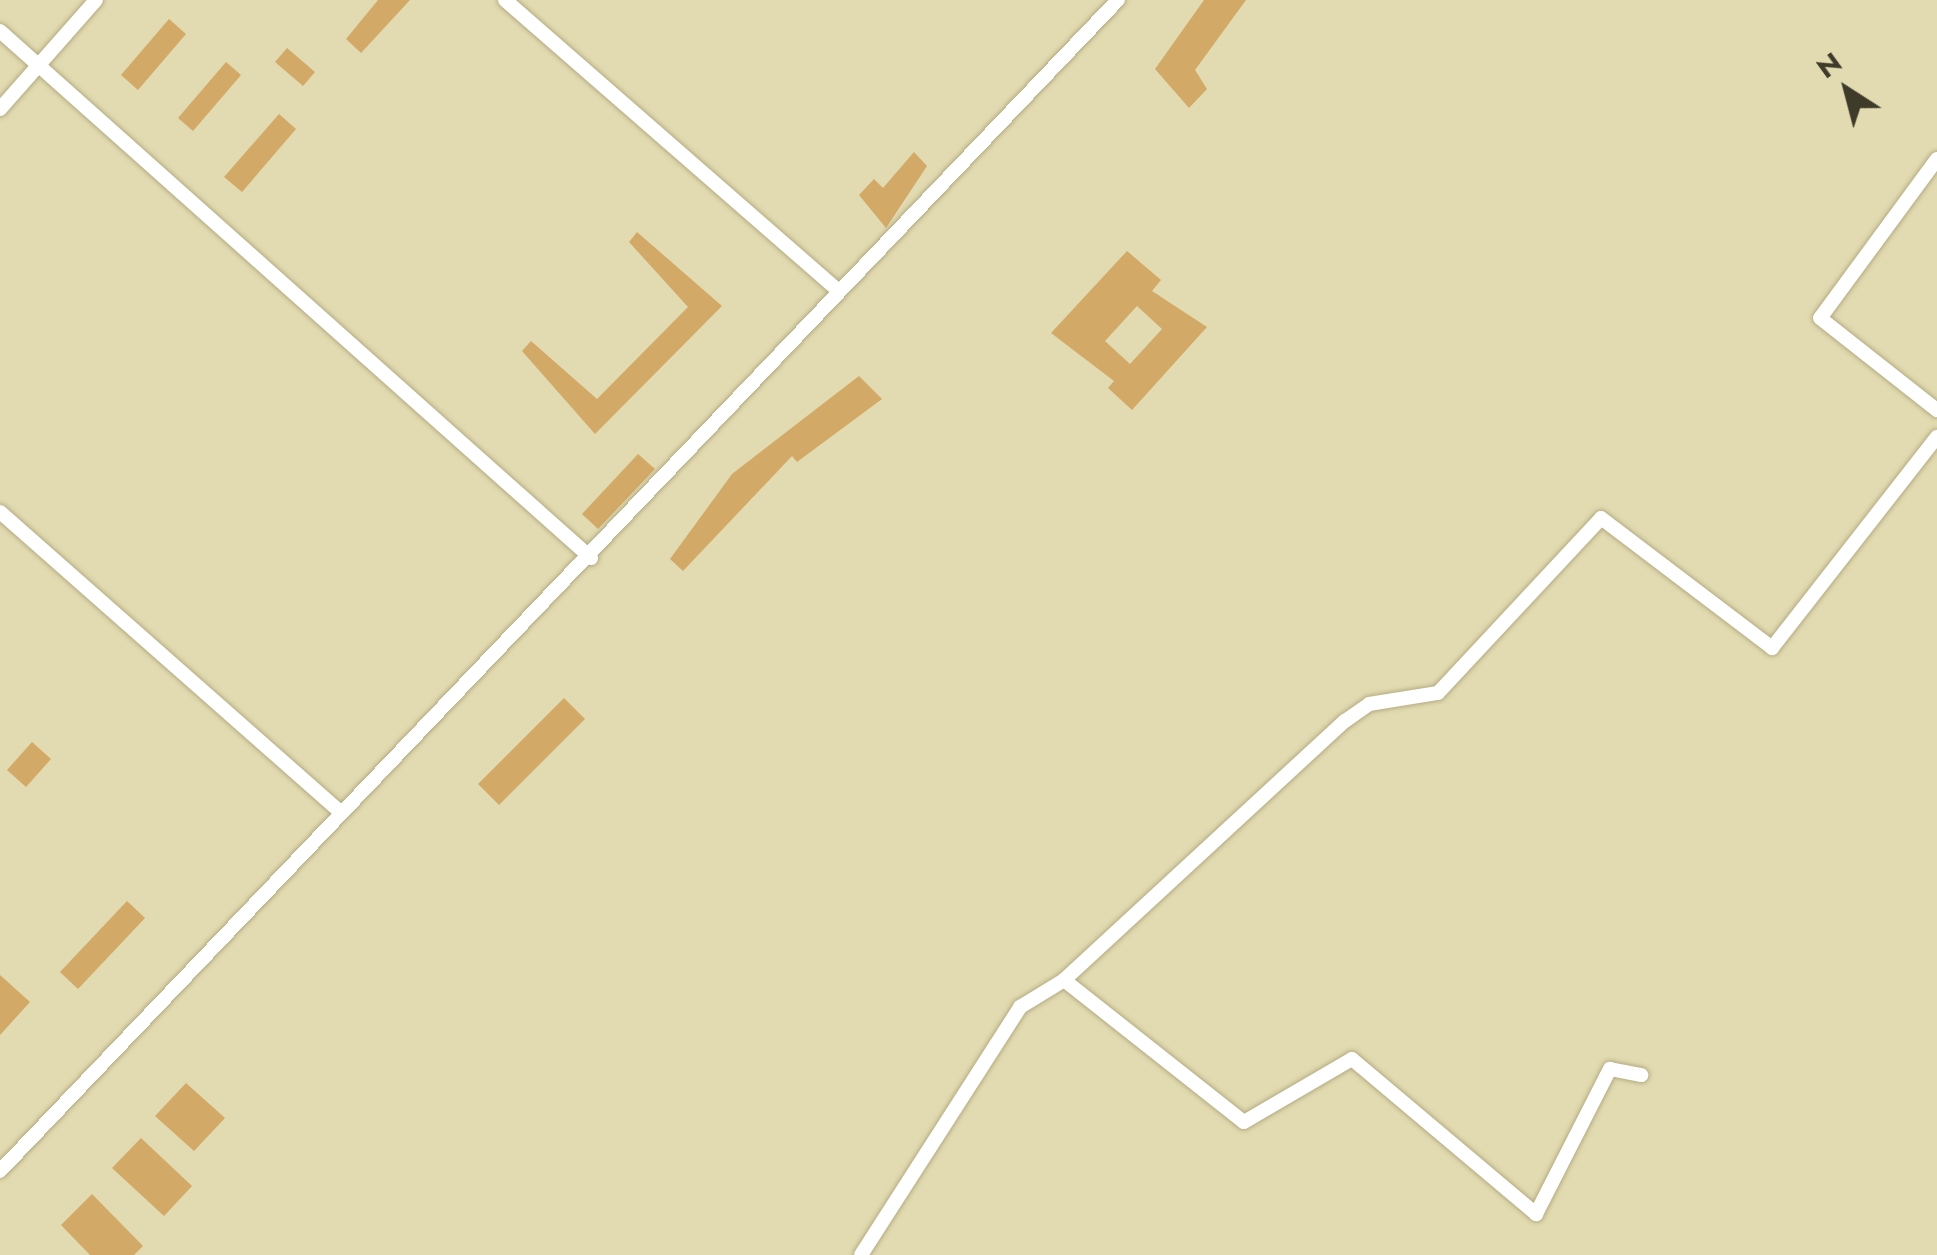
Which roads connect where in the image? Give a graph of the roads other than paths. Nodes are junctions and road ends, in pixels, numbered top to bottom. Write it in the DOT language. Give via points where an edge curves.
graph roads {
  1 [pos="96,0"];
  2 [pos="505,0"];
  3 [pos="1118,0"];
  4 [pos="0,32"];
  5 [pos="39,65"];
  6 [pos="0,109"];
  7 [pos="1937,159"];
  8 [pos="838,292"];
  9 [pos="1937,410"];
  10 [pos="1937,437"];
  11 [pos="0,512"];
  12 [pos="591,558"];
  13 [pos="340,813"];
  14 [pos="1064,980"];
  15 [pos="1642,1074"];
  16 [pos="0,1171"];
  17 [pos="861,1255"];
  1 -- 5 [label="street"];
  2 -- 8 [label="street"];
  3 -- 8 [label="street"];
  4 -- 5 [label="street"];
  5 -- 6 [label="street"];
  5 -- 12 [label="street"];
  7 -- 9 [label="street" via="1820,318"];
  8 -- 12 [label="street"];
  10 -- 14 [label="street" via="1772,648 1757,645 1601,518 1438,694 1369,704 1345,720"];
  11 -- 13 [label="street"];
  12 -- 13 [label="street"];
  13 -- 16 [label="street"];
  14 -- 15 [label="street" via="1244,1122 1352,1059 1536,1214 1610,1069"];
  14 -- 17 [label="street" via="1010,1021"];
}
